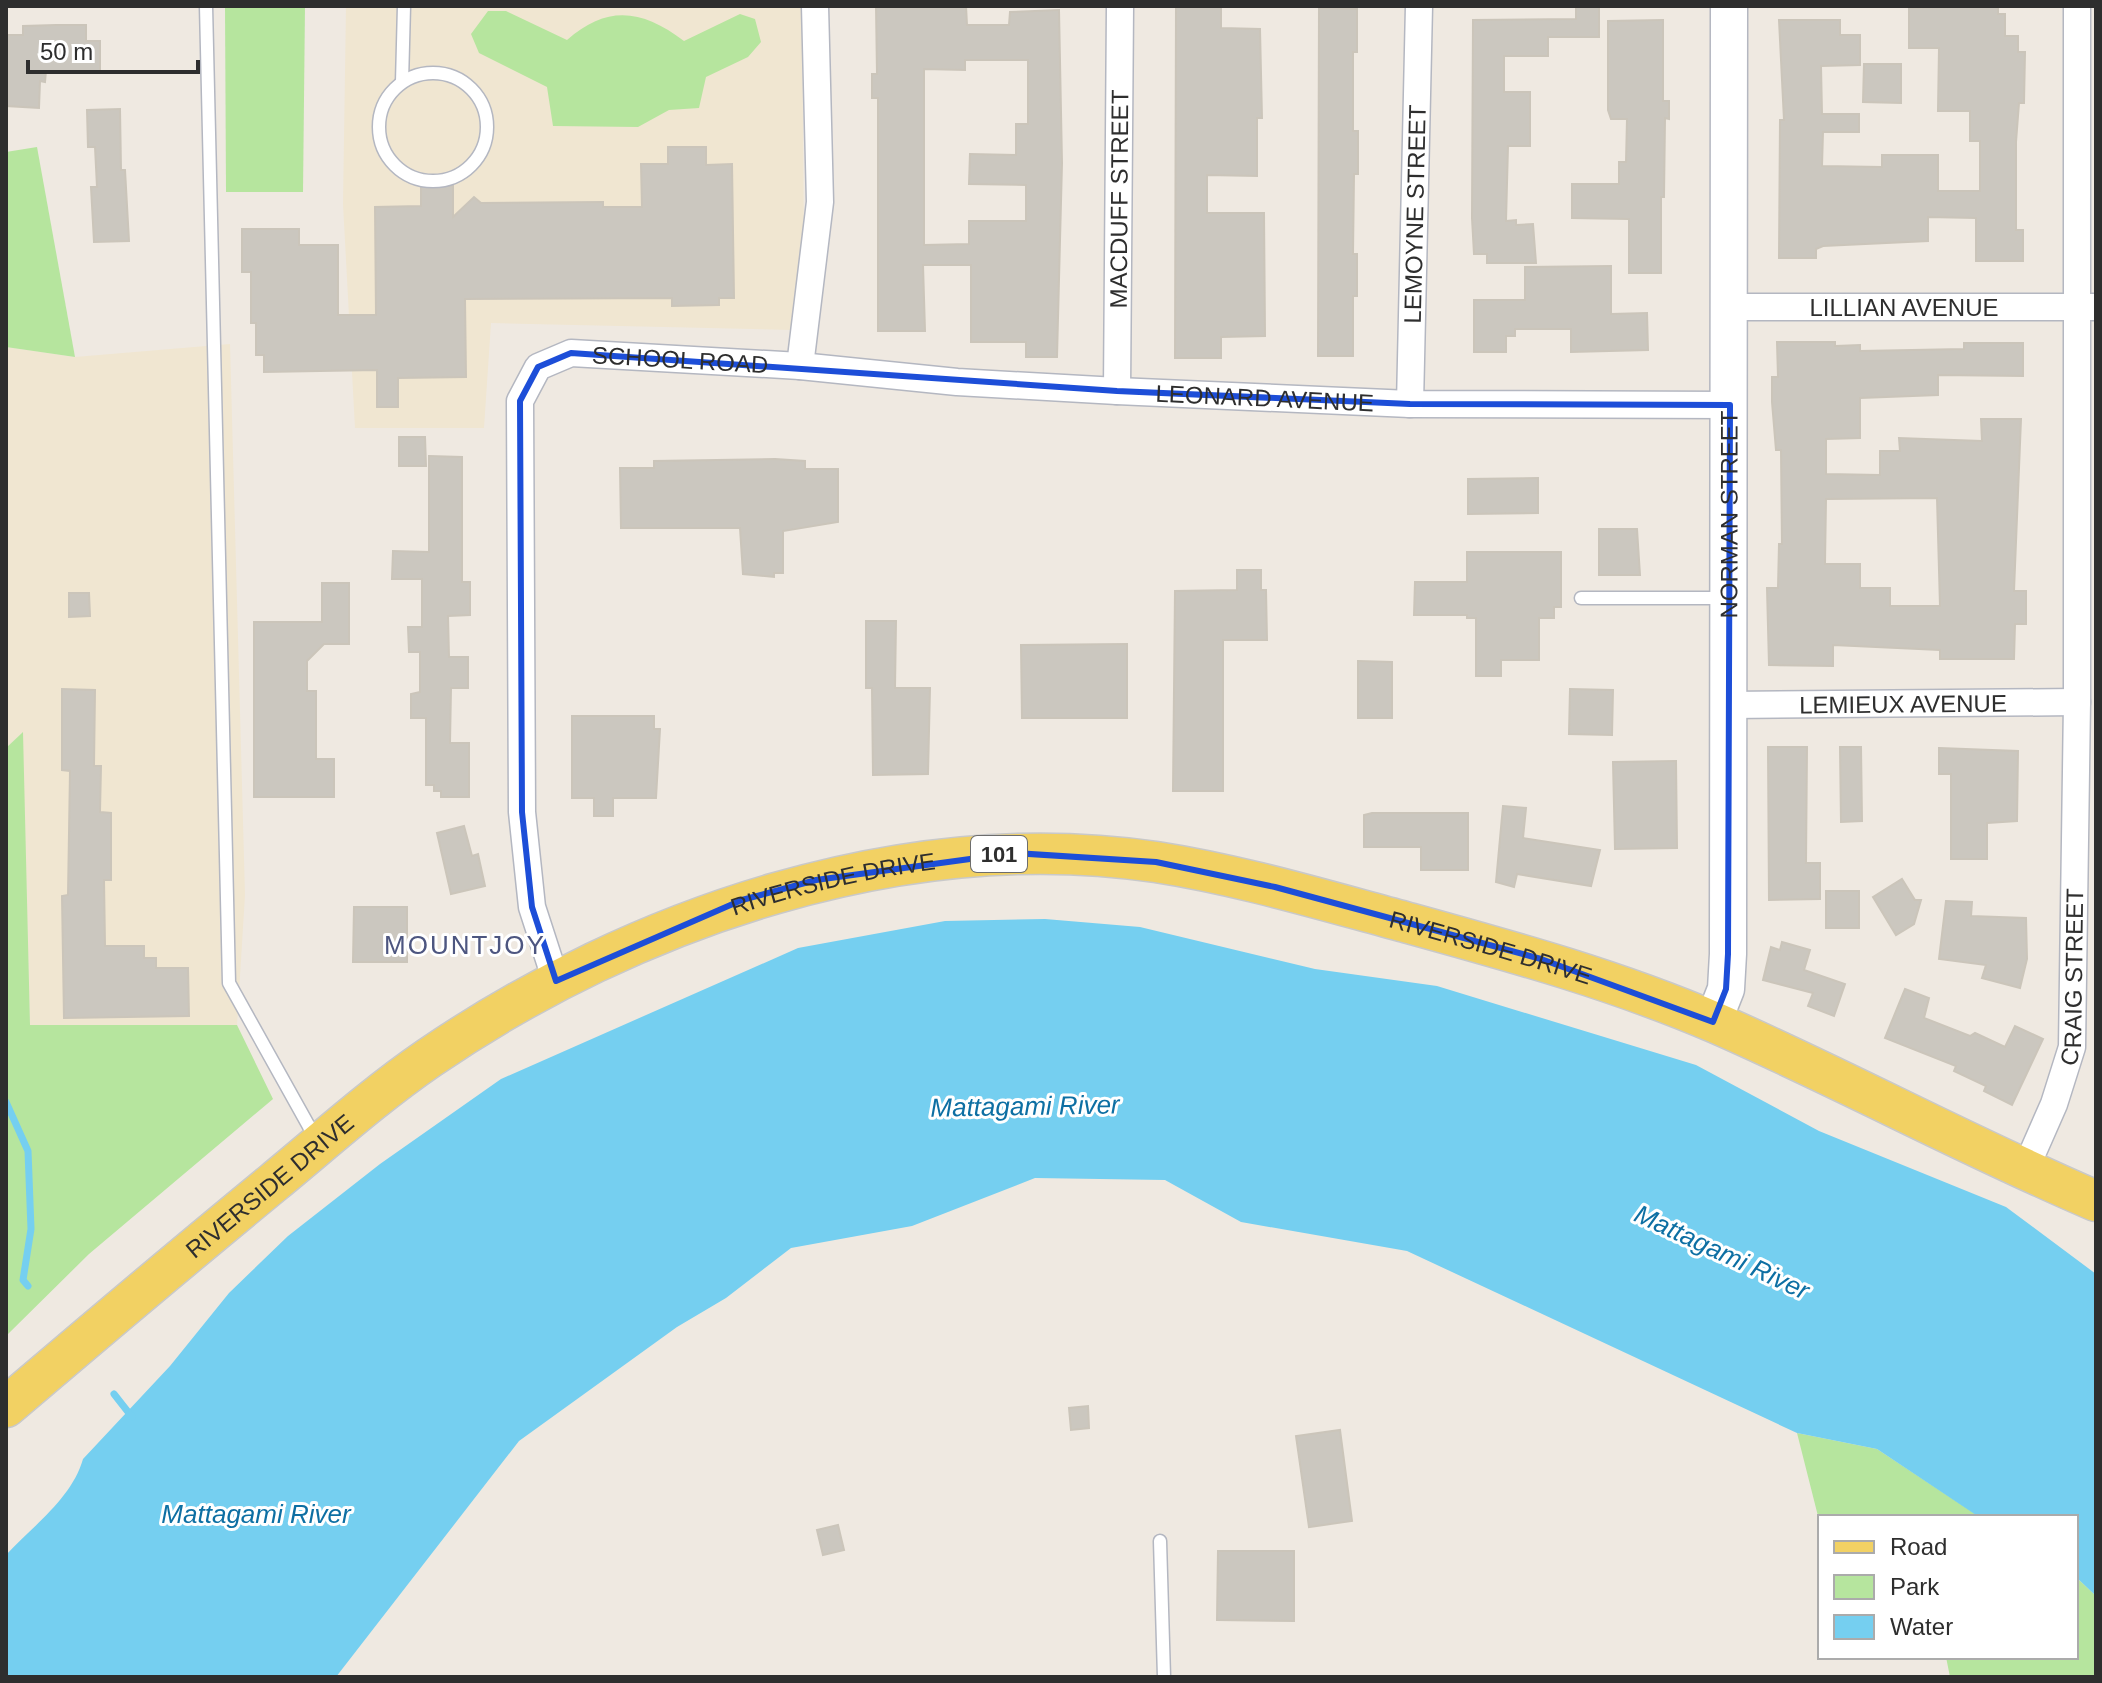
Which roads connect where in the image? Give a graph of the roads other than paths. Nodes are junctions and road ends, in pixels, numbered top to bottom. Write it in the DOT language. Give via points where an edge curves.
graph roads {
  1 [pos="206,6"];
  2 [pos="404,6"];
  3 [pos="815,6"];
  4 [pos="1120,6"];
  5 [pos="1729,6"];
  6 [pos="2077,6"];
  7 [pos="1419,15"];
  8 [pos="402,82"];
  9 [pos="1728,307"];
  10 [pos="2087,307"];
  11 [pos="800,366"];
  12 [pos="1117,391"];
  13 [pos="1410,404"];
  14 [pos="1730,405"];
  15 [pos="1581,598"];
  16 [pos="1729,598"];
  17 [pos="2077,702"];
  18 [pos="1729,705"];
  19 [pos="556,981"];
  20 [pos="1713,1022"];
  21 [pos="319,1145"];
  22 [pos="2025,1170"];
  23 [pos="2096,1201"];
  24 [pos="6,1407"];
  25 [pos="1160,1541"];
  26 [pos="1164,1677"];
  1 -- 21 [label="lane" via="229,983"];
  2 -- 8 [label="lane"];
  3 -- 11 [label="street, SCHOOL ROAD" via="820,202"];
  4 -- 12 [label="street, MACDUFF STREET"];
  5 -- 9 [label="street, NORMAN STREET"];
  6 -- 10 [label="street, CRAIG STREET"];
  7 -- 13 [label="street, LEMOYNE STREET"];
  8 -- 8 [label="lane" via="381,111 382,147 392,163 424,180 460,174 473,164 487,132 479,99 468,85 444,75 418,75"];
  9 -- 10 [label="street, LILLIAN AVENUE"];
  9 -- 14 [label="street, NORMAN STREET"];
  10 -- 17 [label="street, CRAIG STREET"];
  11 -- 12 [label="street, LEONARD AVENUE"];
  11 -- 19 [label="street, SCHOOL ROAD" via="571,353 538,367 520,401 522,812 532,907"];
  12 -- 13 [label="street, LEONARD AVENUE"];
  13 -- 14 [label="street, LEONARD AVENUE"];
  14 -- 16 [label="street, NORMAN STREET"];
  15 -- 16 [label="lane"];
  16 -- 18 [label="street, NORMAN STREET"];
  17 -- 18 [label="street, LEMIEUX AVENUE"];
  17 -- 22 [label="street, CRAIG STREET" via="2072,1047"];
  18 -- 20 [label="street, NORMAN STREET" via="1727,980"];
  19 -- 20 [label="main road, RIVERSIDE DRIVE / 101" via="742,900 830,878 1014,853 1156,862 1275,887 1541,959"];
  19 -- 21 [label="main road, RIVERSIDE DRIVE / 101" via="428,1059"];
  20 -- 22 [label="main road, RIVERSIDE DRIVE / 101"];
  21 -- 24 [label="main road, RIVERSIDE DRIVE / 101"];
  22 -- 23 [label="main road, RIVERSIDE DRIVE / 101"];
  25 -- 26 [label="lane"];
}
